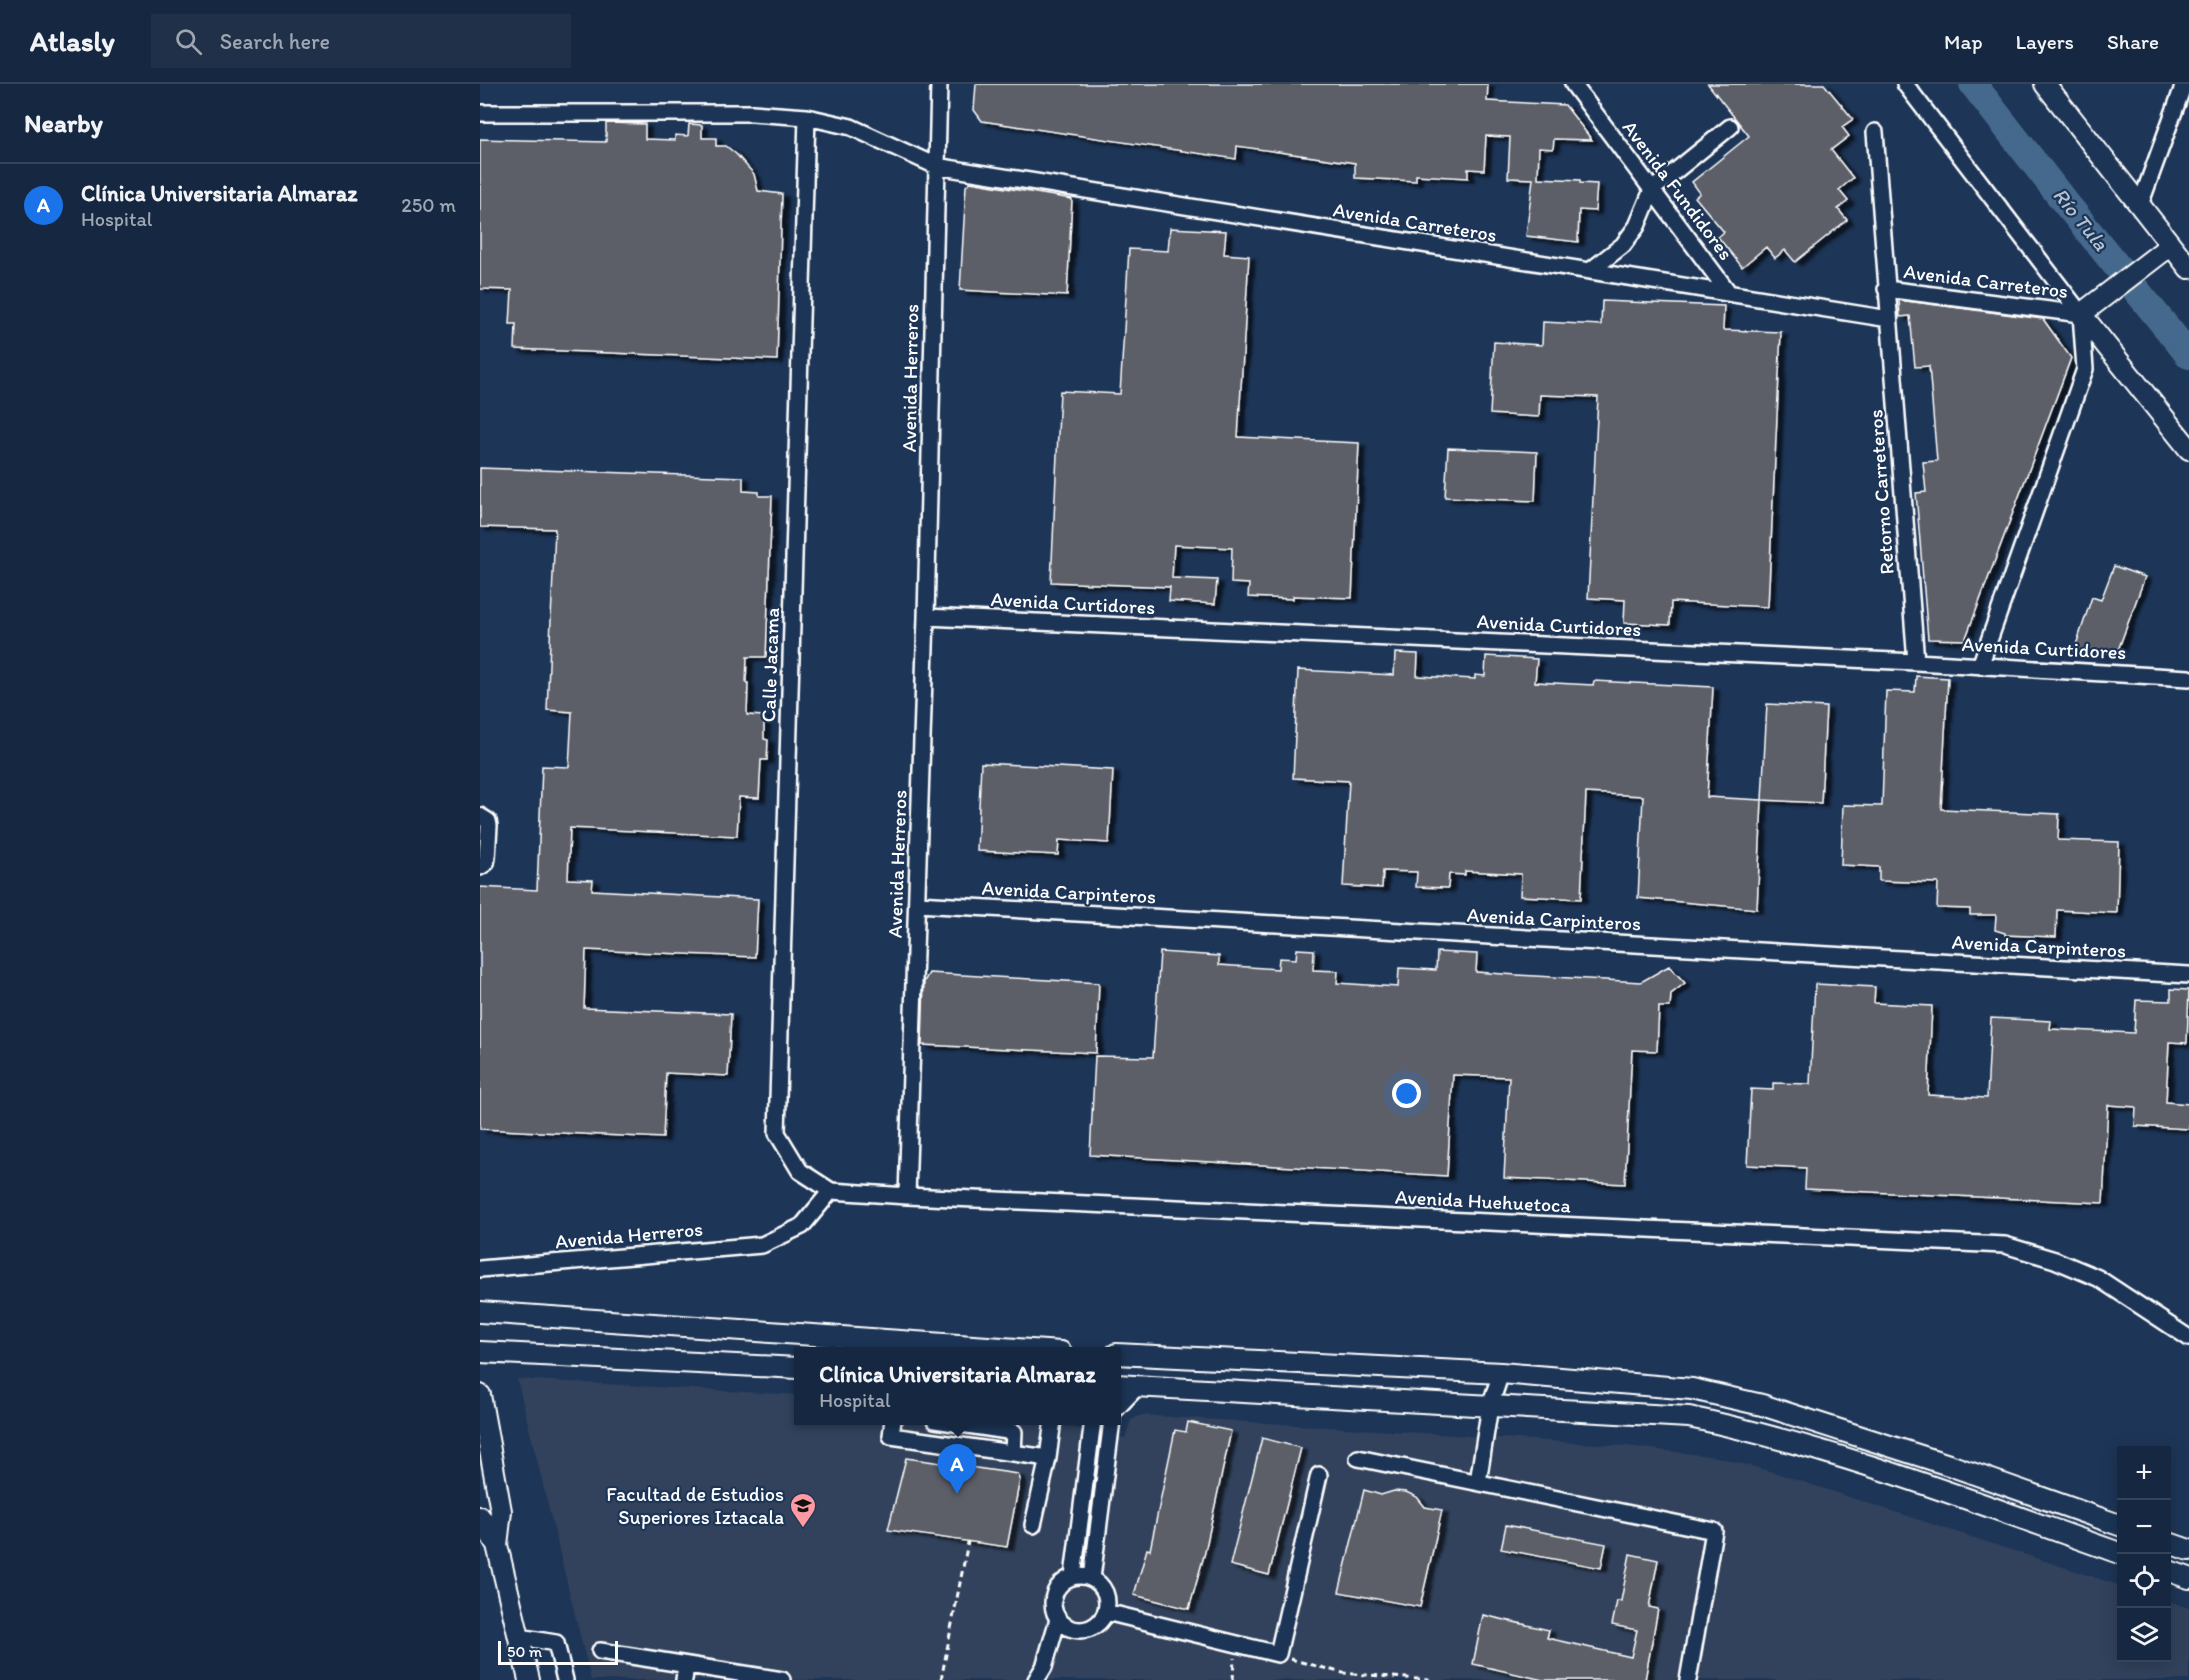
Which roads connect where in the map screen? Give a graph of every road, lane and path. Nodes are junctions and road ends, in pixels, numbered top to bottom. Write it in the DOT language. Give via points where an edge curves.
graph roads {
  1 [pos="939,84"];
  2 [pos="1573,84"];
  3 [pos="1905,84"];
  4 [pos="2045,84"];
  5 [pos="2184,84"];
  6 [pos="480,113"];
  7 [pos="807,117"];
  8 [pos="1730,127"];
  9 [pos="1875,132"];
  10 [pos="936,166"];
  11 [pos="1652,190"];
  12 [pos="2140,205"];
  13 [pos="2165,251"];
  14 [pos="2189,268"];
  15 [pos="1590,270"];
  16 [pos="1886,289"];
  17 [pos="1729,293"];
  18 [pos="2086,311"];
  19 [pos="1889,319"];
  20 [pos="2189,449"];
  21 [pos="926,617"];
  22 [pos="1916,662"];
  23 [pos="1980,666"];
  24 [pos="2189,678"];
  25 [pos="480,816"];
  26 [pos="480,867"];
  27 [pos="917,904"];
  28 [pos="2189,975"];
  29 [pos="831,1191"];
  30 [pos="907,1197"];
  31 [pos="480,1269"];
  32 [pos="480,1312"];
  33 [pos="2189,1338"];
  34 [pos="974,1347"];
  35 [pos="480,1352"];
  36 [pos="1121,1354"];
  37 [pos="794,1368"];
  38 [pos="1501,1373"];
  39 [pos="1121,1385"];
  40 [pos="1138,1386"];
  41 [pos="480,1395"];
  42 [pos="1121,1404"];
  43 [pos="1490,1406"];
  44 [pos="892,1425"];
  45 [pos="968,1425"];
  46 [pos="1052,1425"];
  47 [pos="1092,1425"];
  48 [pos="1111,1425"];
  49 [pos="1090,1444"];
  50 [pos="1108,1446"];
  51 [pos="1014,1453"];
  52 [pos="1048,1458"];
  53 [pos="1358,1458"];
  54 [pos="1319,1475"];
  55 [pos="1478,1482"];
  56 [pos="480,1517"];
  57 [pos="2117,1525"];
  58 [pos="1033,1526"];
  59 [pos="968,1542"];
  60 [pos="2171,1544"];
  61 [pos="497,1545"];
  62 [pos="2189,1550"];
  63 [pos="2117,1553"];
  64 [pos="2171,1572"];
  65 [pos="1073,1576"];
  66 [pos="1092,1578"];
  67 [pos="2189,1578"];
  68 [pos="1106,1612"];
  69 [pos="1058,1619"];
  70 [pos="519,1637"];
  71 [pos="1236,1643"];
  72 [pos="600,1651"];
  73 [pos="1278,1654"];
  74 [pos="685,1672"];
  75 [pos="529,1680"];
  76 [pos="566,1680"];
  77 [pos="782,1680"];
  78 [pos="940,1680"];
  79 [pos="1036,1680"];
  80 [pos="1233,1680"];
  81 [pos="1430,1680"];
  82 [pos="1688,1680"];
  1 -- 10 [label="street, Avenida Herreros"];
  2 -- 11 [label="street, Avenida Fundidores"];
  3 -- 18 [label="street"];
  4 -- 12 [label="main road"];
  5 -- 12 [label="street"];
  6 -- 7 [label="street" via="752,113"];
  7 -- 10 [label="street" via="851,127"];
  7 -- 29 [label="street, Calle Jacama" via="777,1133 800,1171"];
  8 -- 11 [label="street"];
  9 -- 16 [label="street, Retorno Carreteros"];
  10 -- 15 [label="street, Avenida Carreteros"];
  10 -- 21 [label="street, Avenida Herreros"];
  11 -- 15 [label="street" via="1637,226 1623,245"];
  11 -- 17 [label="street, Avenida Fundidores"];
  12 -- 13 [label="main road"];
  13 -- 14 [label="main road"];
  13 -- 18 [label="main road"];
  15 -- 17 [label="street, Avenida Carreteros"];
  16 -- 18 [label="street, Avenida Carreteros"];
  16 -- 19 [label="street, Retorno Carreteros"];
  17 -- 19 [label="street, Avenida Carreteros"];
  18 -- 20 [label="main road"];
  18 -- 23 [label="street" via="2085,369"];
  19 -- 22 [label="street, Retorno Carreteros"];
  21 -- 22 [label="street, Avenida Curtidores"];
  21 -- 27 [label="street, Avenida Herreros"];
  22 -- 23 [label="street, Avenida Curtidores"];
  23 -- 24 [label="street, Avenida Curtidores"];
  25 -- 26 [label="street" via="489,826 488,858"];
  27 -- 28 [label="street, Avenida Carpinteros"];
  27 -- 30 [label="street, Avenida Herreros"];
  29 -- 30 [label="street"];
  29 -- 31 [label="street, Avenida Herreros" via="802,1226 762,1245"];
  30 -- 33 [label="street, Avenida Huehuetoca" via="2005,1245 2098,1278"];
  32 -- 34 [label="main road"];
  35 -- 37 [label="main road"];
  36 -- 38 [label="main road"];
  38 -- 43 [label="street"];
  38 -- 57 [label="main road" via="1692,1389 1762,1405"];
  39 -- 40 [label="main road"];
  40 -- 42 [label="street"];
  40 -- 43 [label="main road"];
  41 -- 61 [label="main road" via="501,1511"];
  43 -- 55 [label="street"];
  43 -- 63 [label="main road" via="1689,1417 1750,1430 1947,1492"];
  44 -- 51 [label="street" via="891,1436"];
  45 -- 51 [label="street" via="1014,1432"];
  46 -- 52 [label="street"];
  47 -- 49 [label="street"];
  48 -- 50 [label="street"];
  49 -- 50 [label="street"];
  49 -- 65 [label="street"];
  50 -- 66 [label="street"];
  51 -- 52 [label="street"];
  52 -- 58 [label="street"];
  53 -- 55 [label="street"];
  54 -- 73 [label="street"];
  55 -- 82 [label="street" via="1714,1531"];
  56 -- 61 [label="main road"];
  59 -- 78 [label="path"];
  60 -- 62 [label="main road"];
  61 -- 70 [label="main road"];
  64 -- 67 [label="main road"];
  65 -- 66 [label="street"];
  65 -- 69 [label="street" via="1063,1581 1052,1599"];
  66 -- 68 [label="street" via="1106,1593"];
  68 -- 69 [label="street" via="1101,1621 1084,1630 1065,1626"];
  68 -- 71 [label="street"];
  69 -- 79 [label="street" via="1044,1667"];
  70 -- 75 [label="main road"];
  70 -- 76 [label="street" via="556,1643"];
  71 -- 73 [label="street"];
  71 -- 80 [label="path"];
  72 -- 74 [label="street"];
  73 -- 81 [label="path" via="1301,1664 1343,1673"];
  74 -- 77 [label="street"];
}
